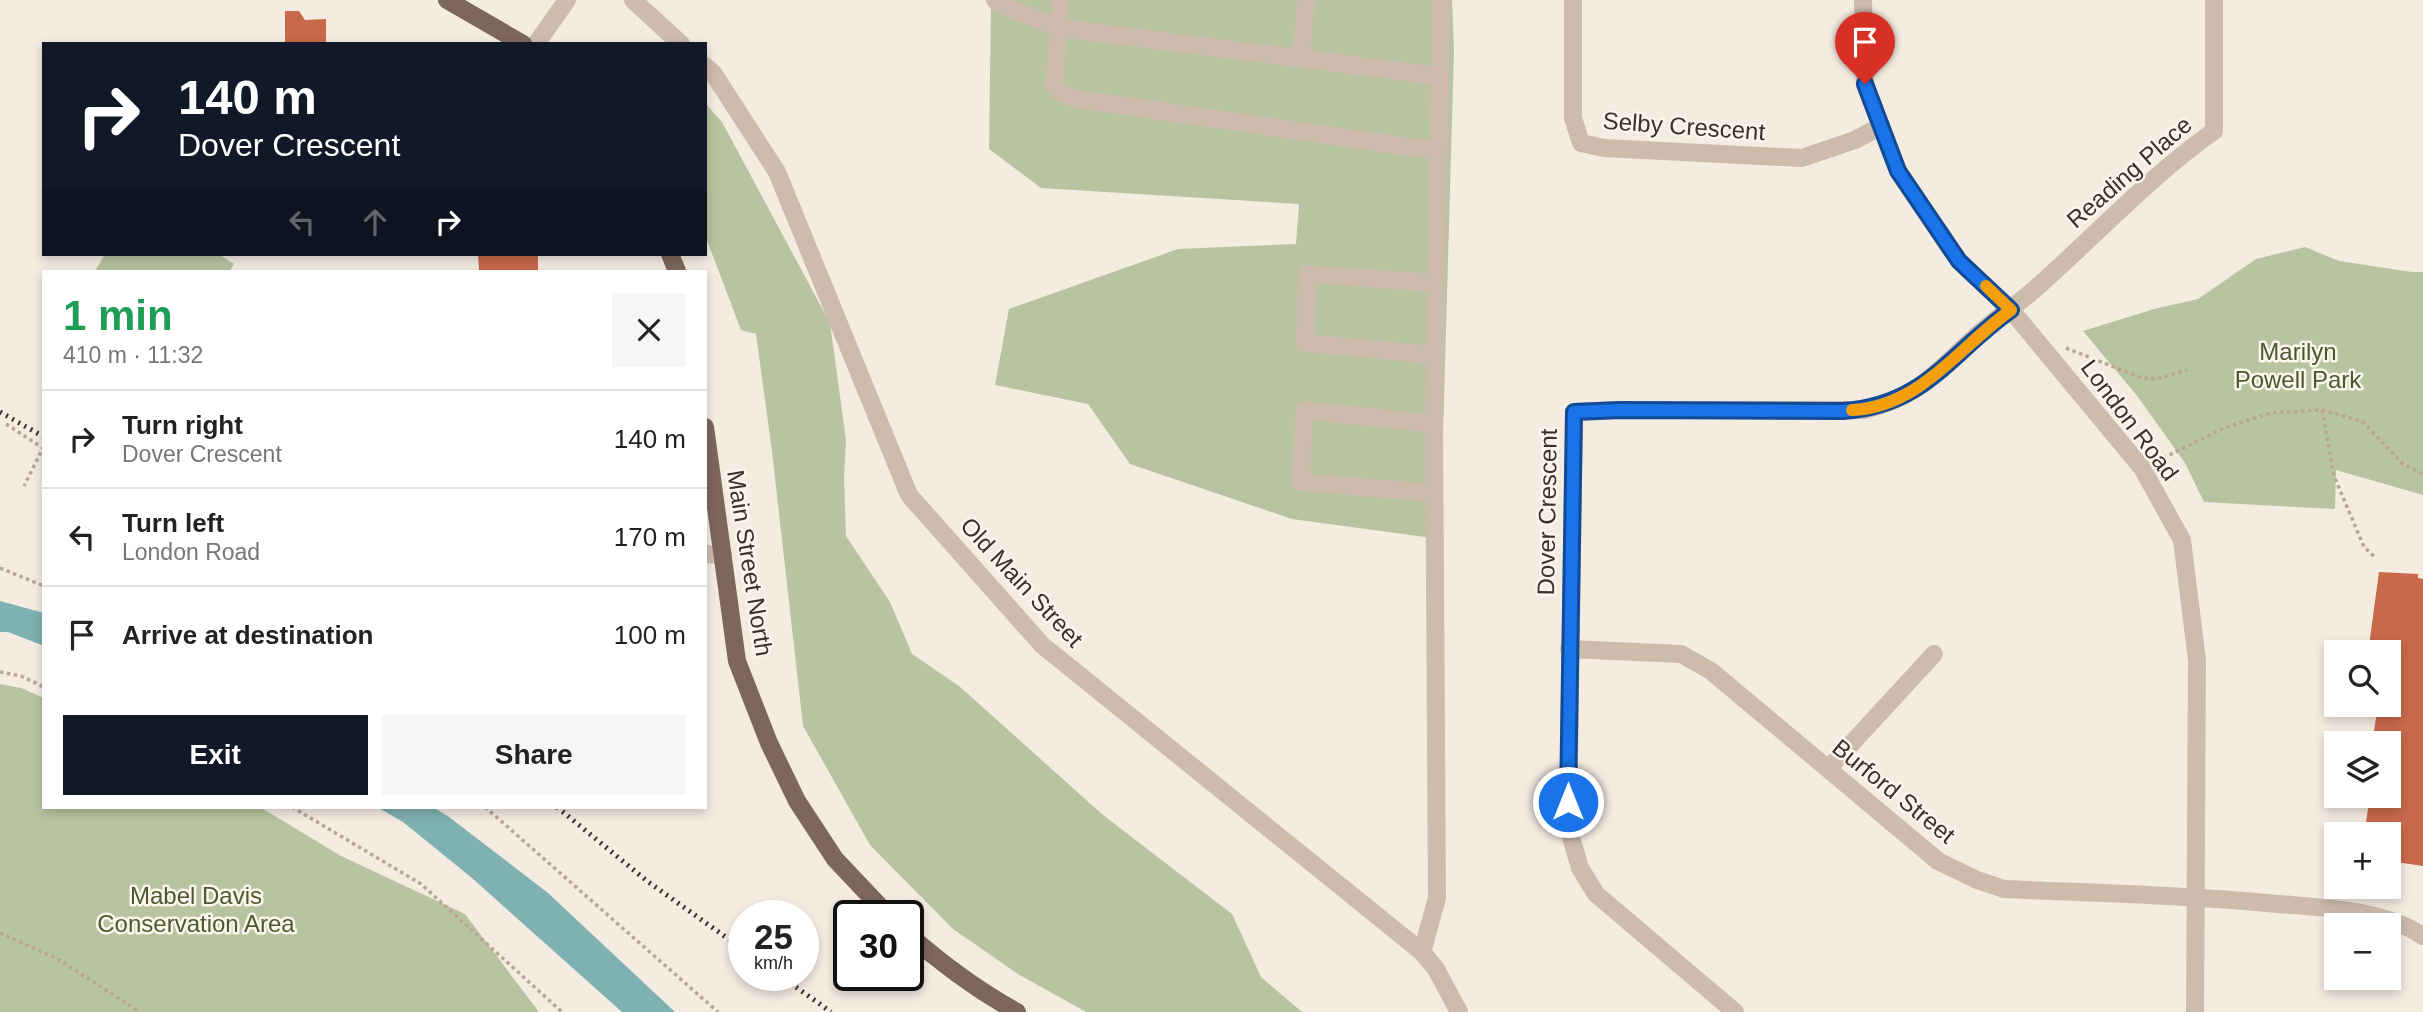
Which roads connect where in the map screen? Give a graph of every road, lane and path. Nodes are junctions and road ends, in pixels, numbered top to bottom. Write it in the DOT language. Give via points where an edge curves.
graph roads {
  1 [pos="447,0"];
  2 [pos="567,0"];
  3 [pos="633,0"];
  4 [pos="995,0"];
  5 [pos="1061,0"];
  6 [pos="1306,0"];
  7 [pos="1441,0"];
  8 [pos="1573,0"];
  9 [pos="1863,0"];
  10 [pos="2214,0"];
  11 [pos="1059,28"];
  12 [pos="520,42"];
  13 [pos="537,42"];
  14 [pos="679,42"];
  15 [pos="1301,57"];
  16 [pos="707,68"];
  17 [pos="1439,76"];
  18 [pos="1881,126"];
  19 [pos="1438,151"];
  20 [pos="1436,283"];
  21 [pos="2011,310"];
  22 [pos="2032,335"];
  23 [pos="1435,355"];
  24 [pos="2187,370"];
  25 [pos="2322,410"];
  26 [pos="6,424"];
  27 [pos="1434,424"];
  28 [pos="42,447"];
  29 [pos="42,450"];
  30 [pos="707,454"];
  31 [pos="2142,468"];
  32 [pos="2423,474"];
  33 [pos="24,486"];
  34 [pos="1434,493"];
  35 [pos="714,554"];
  36 [pos="2376,558"];
  37 [pos="0,568"];
  38 [pos="42,585"];
  39 [pos="1569,649"];
  40 [pos="1934,654"];
  41 [pos="0,672"];
  42 [pos="42,686"];
  43 [pos="1829,768"];
  44 [pos="295,809"];
  45 [pos="487,809"];
  46 [pos="2195,896"];
  47 [pos="874,900"];
  48 [pos="0,933"];
  49 [pos="2423,936"];
  50 [pos="924,948"];
  51 [pos="1422,952"];
  52 [pos="140,1012"];
  53 [pos="562,1012"];
  54 [pos="718,1012"];
  55 [pos="1017,1012"];
  56 [pos="1459,1012"];
  57 [pos="1735,1012"];
  58 [pos="2195,1012"];
  1 -- 12 [label="main road"];
  2 -- 13 [label="street"];
  3 -- 14 [label="street"];
  4 -- 11 [label="street"];
  5 -- 11 [label="street"];
  6 -- 15 [label="street"];
  7 -- 17 [label="street"];
  8 -- 18 [label="street, Selby Crescent" via="1573,118 1581,143 1802,158"];
  9 -- 18 [label="street, London Road" via="1865,84"];
  10 -- 21 [label="street, Reading Place" via="2214,131 2183,152"];
  11 -- 15 [label="street"];
  11 -- 19 [label="street" via="1054,86 1077,99"];
  15 -- 17 [label="street"];
  16 -- 51 [label="street, Old Main Street" via="777,172 909,495 1042,645"];
  17 -- 19 [label="street"];
  18 -- 21 [label="street, London Road" via="1898,171 1959,261"];
  19 -- 20 [label="street"];
  20 -- 23 [label="street"];
  20 -- 23 [label="street" via="1307,274 1305,343"];
  21 -- 22 [label="street, London Road"];
  21 -- 39 [label="street, Dover Crescent" via="1925,384 1905,397 1864,410 1574,412"];
  22 -- 24 [label="path" via="2142,378"];
  22 -- 31 [label="street, London Road"];
  23 -- 27 [label="street"];
  25 -- 31 [label="path" via="2270,412 2224,428"];
  25 -- 32 [label="path" via="2362,421 2403,464"];
  25 -- 36 [label="path" via="2334,476 2364,547"];
  26 -- 28 [label="path"];
  27 -- 34 [label="street"];
  27 -- 34 [label="street" via="1304,410 1301,482"];
  29 -- 33 [label="path"];
  30 -- 35 [label="main road, Main Street North"];
  31 -- 46 [label="street, London Road" via="2182,540 2184,553 2197,660"];
  34 -- 51 [label="street" via="1437,898"];
  35 -- 47 [label="main road, Main Street North" via="737,661 769,743 797,801 835,859"];
  37 -- 38 [label="path"];
  39 -- 43 [label="street, Burford Street" via="1681,654 1711,671"];
  39 -- 57 [label="street, Dover Crescent" via="1568,827 1580,868 1596,894"];
  40 -- 43 [label="street"];
  41 -- 42 [label="path"];
  43 -- 46 [label="street, Burford Street" via="1938,861 1995,886"];
  44 -- 53 [label="path" via="421,884"];
  45 -- 54 [label="path"];
  46 -- 49 [label="street, Burford Street" via="2351,910"];
  46 -- 58 [label="street, London Road"];
  48 -- 52 [label="path" via="56,958"];
  50 -- 55 [label="main road"];
  51 -- 56 [label="street, Old Main Street"];
}
